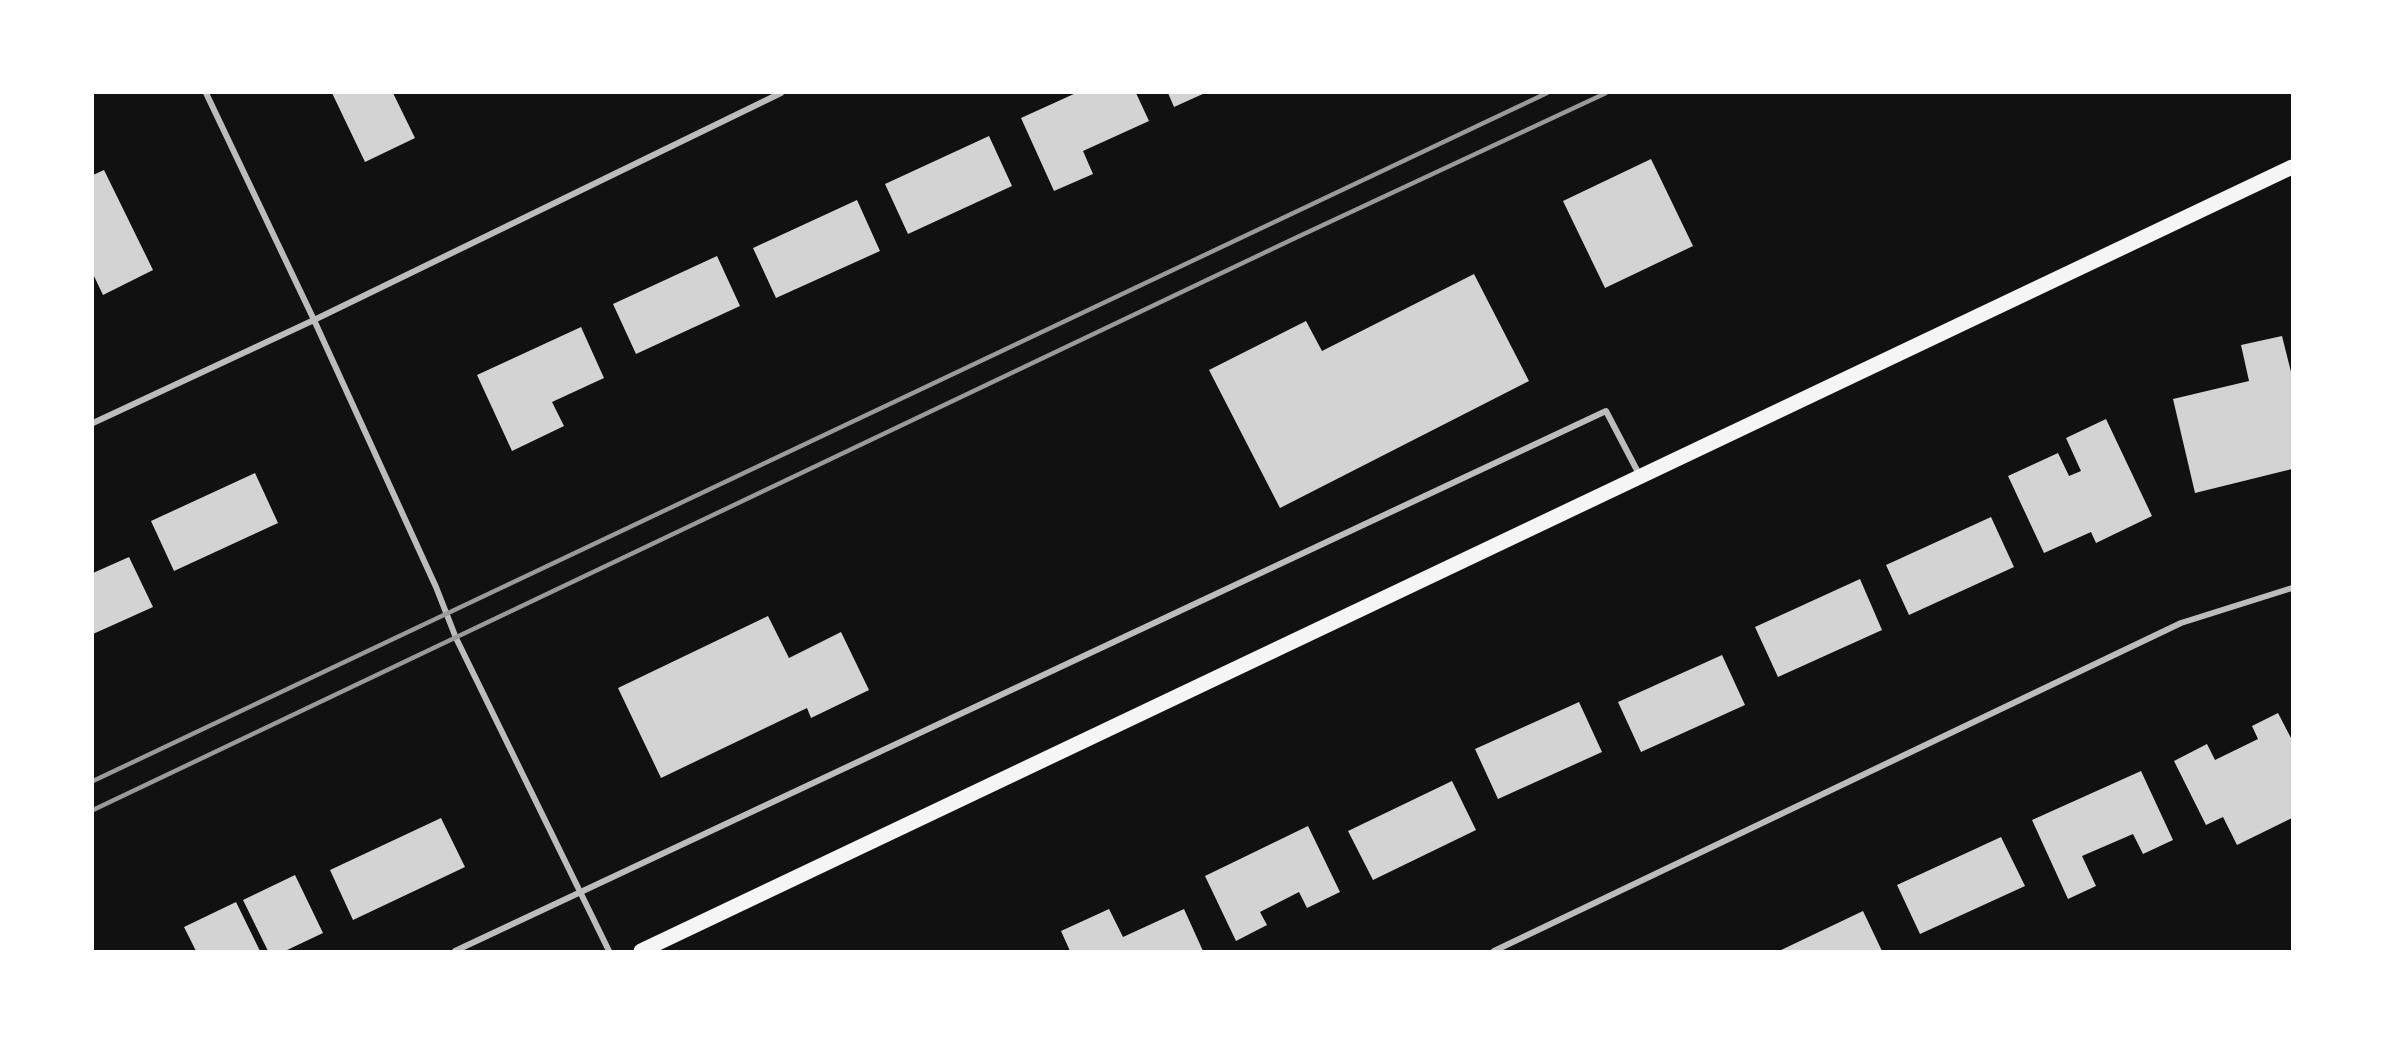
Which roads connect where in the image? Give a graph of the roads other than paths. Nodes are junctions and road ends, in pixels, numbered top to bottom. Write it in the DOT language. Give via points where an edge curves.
graph roads {
  1 [pos="206,93"];
  2 [pos="781,93"];
  3 [pos="2292,167"];
  4 [pos="314,320"];
  5 [pos="93,423"];
  6 [pos="1640,476"];
  7 [pos="2292,588"];
  8 [pos="580,892"];
  9 [pos="455,951"];
  10 [pos="609,951"];
  11 [pos="641,951"];
  12 [pos="1494,951"];
  1 -- 4 [label="street"];
  2 -- 4 [label="street"];
  3 -- 6 [label="main road"];
  4 -- 5 [label="street"];
  4 -- 8 [label="street" via="449,622"];
  6 -- 8 [label="street" via="1606,411"];
  6 -- 11 [label="main road"];
  7 -- 12 [label="street" via="2181,623"];
  8 -- 9 [label="street"];
  8 -- 10 [label="street"];
}
